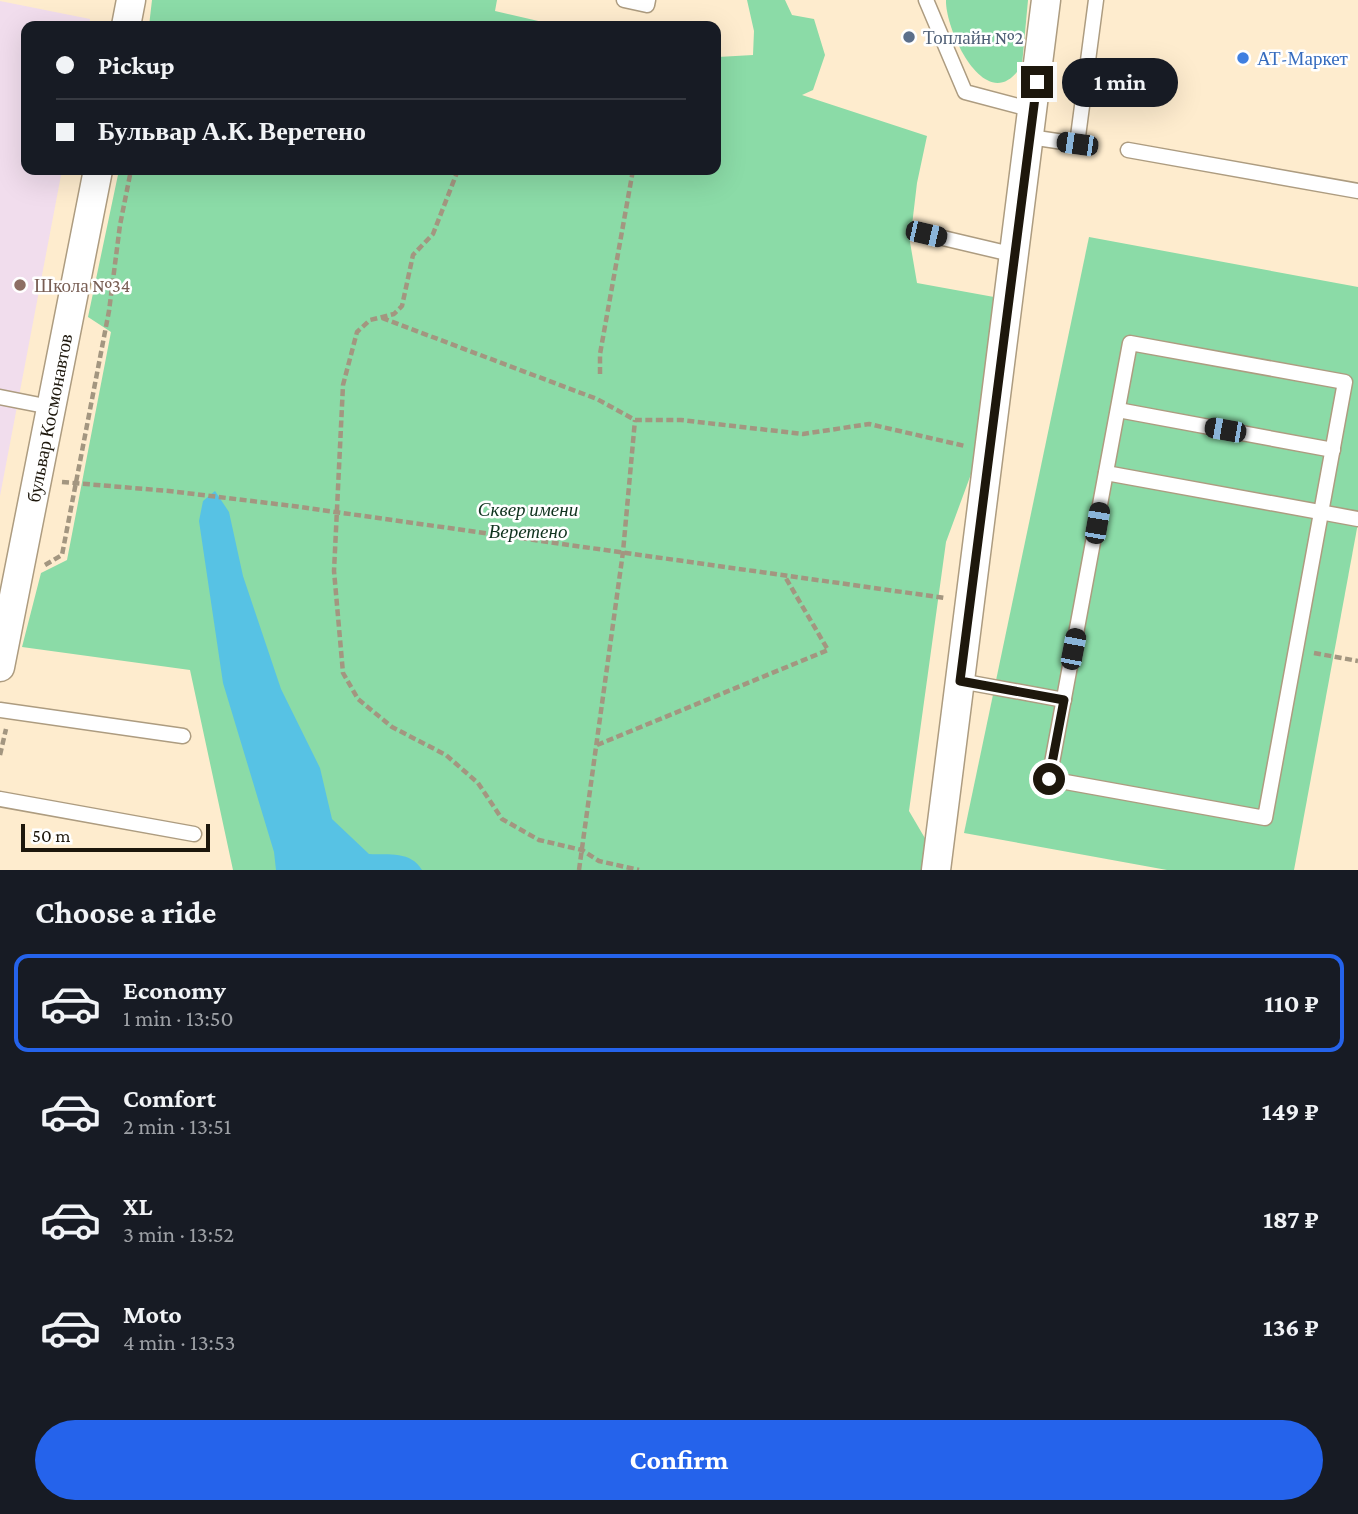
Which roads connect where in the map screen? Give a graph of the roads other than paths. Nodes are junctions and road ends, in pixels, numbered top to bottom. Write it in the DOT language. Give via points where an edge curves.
graph roads {
  1 [pos="131,0"];
  2 [pos="624,0"];
  3 [pos="648,0"];
  4 [pos="926,0"];
  5 [pos="1046,0"];
  6 [pos="1096,0"];
  7 [pos="127,21"];
  8 [pos="1032,124"];
  9 [pos="1128,150"];
  10 [pos="96,175"];
  11 [pos="1358,191"];
  12 [pos="926,234"];
  13 [pos="1015,255"];
  14 [pos="0,397"];
  15 [pos="50,407"];
  16 [pos="1118,410"];
  17 [pos="1333,450"];
  18 [pos="1106,473"];
  19 [pos="1321,512"];
  20 [pos="1358,519"];
  21 [pos="0,667"];
  22 [pos="960,681"];
  23 [pos="1064,700"];
  24 [pos="5,711"];
  25 [pos="183,736"];
  26 [pos="0,799"];
  27 [pos="194,834"];
  28 [pos="936,870"];
  1 -- 7 [label="street"];
  2 -- 3 [label="lane" via="647,5"];
  4 -- 8 [label="lane" via="965,92"];
  5 -- 8 [label="street"];
  6 -- 8 [label="lane" via="1077,144"];
  8 -- 13 [label="street"];
  9 -- 11 [label="lane"];
  10 -- 15 [label="street, бульвар Космонавтов"];
  12 -- 13 [label="lane"];
  13 -- 22 [label="street"];
  14 -- 15 [label="lane"];
  15 -- 21 [label="street, бульвар Космонавтов"];
  16 -- 17 [label="lane"];
  16 -- 17 [label="lane" via="1130,343 1318,377 1345,383"];
  16 -- 18 [label="lane"];
  17 -- 19 [label="lane"];
  18 -- 19 [label="lane"];
  18 -- 23 [label="lane"];
  19 -- 20 [label="lane"];
  19 -- 23 [label="lane" via="1265,818 1049,779"];
  22 -- 23 [label="lane"];
  22 -- 28 [label="street"];
  24 -- 25 [label="lane"];
  26 -- 27 [label="lane"];
}
